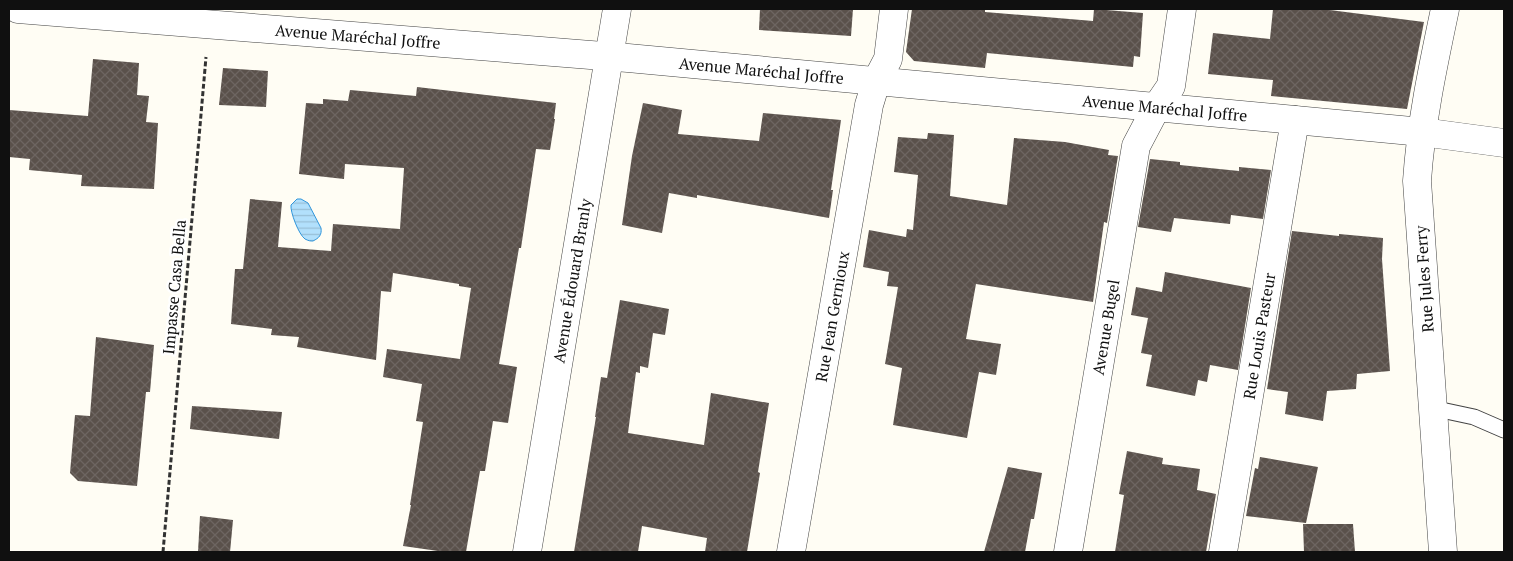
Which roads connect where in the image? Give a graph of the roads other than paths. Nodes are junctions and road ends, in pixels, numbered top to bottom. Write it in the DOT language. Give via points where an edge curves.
graph roads {
  1 [pos="18,9"];
  2 [pos="617,9"];
  3 [pos="894,9"];
  4 [pos="1182,9"];
  5 [pos="1445,9"];
  6 [pos="609,57"];
  7 [pos="876,82"];
  8 [pos="1156,108"];
  9 [pos="1295,120"];
  10 [pos="1422,132"];
  11 [pos="1504,143"];
  12 [pos="1432,408"];
  13 [pos="1504,430"];
  14 [pos="527,552"];
  15 [pos="791,552"];
  16 [pos="1068,552"];
  17 [pos="1223,552"];
  18 [pos="1443,552"];
  1 -- 6 [label="street, Avenue Maréchal Joffre"];
  2 -- 6 [label="street, Avenue Édouard Branly"];
  3 -- 7 [label="street, Rue Jean Gernioux" via="888,59"];
  4 -- 8 [label="street, Avenue Bugel" via="1171,86"];
  5 -- 10 [label="street, Rue Jules Ferry"];
  6 -- 7 [label="street, Avenue Maréchal Joffre"];
  6 -- 14 [label="street, Avenue Édouard Branly"];
  7 -- 8 [label="street, Avenue Maréchal Joffre"];
  7 -- 15 [label="street, Rue Jean Gernioux" via="868,105"];
  8 -- 9 [label="street, Avenue Maréchal Joffre"];
  8 -- 16 [label="street, Avenue Bugel" via="1136,146"];
  9 -- 10 [label="street, Avenue Maréchal Joffre"];
  9 -- 17 [label="street, Rue Louis Pasteur"];
  10 -- 11 [label="street, Avenue Maréchal Joffre"];
  10 -- 12 [label="street, Rue Jules Ferry" via="1417,181"];
  12 -- 13 [label="lane" via="1474,418"];
  12 -- 18 [label="street, Rue Jules Ferry"];
}
